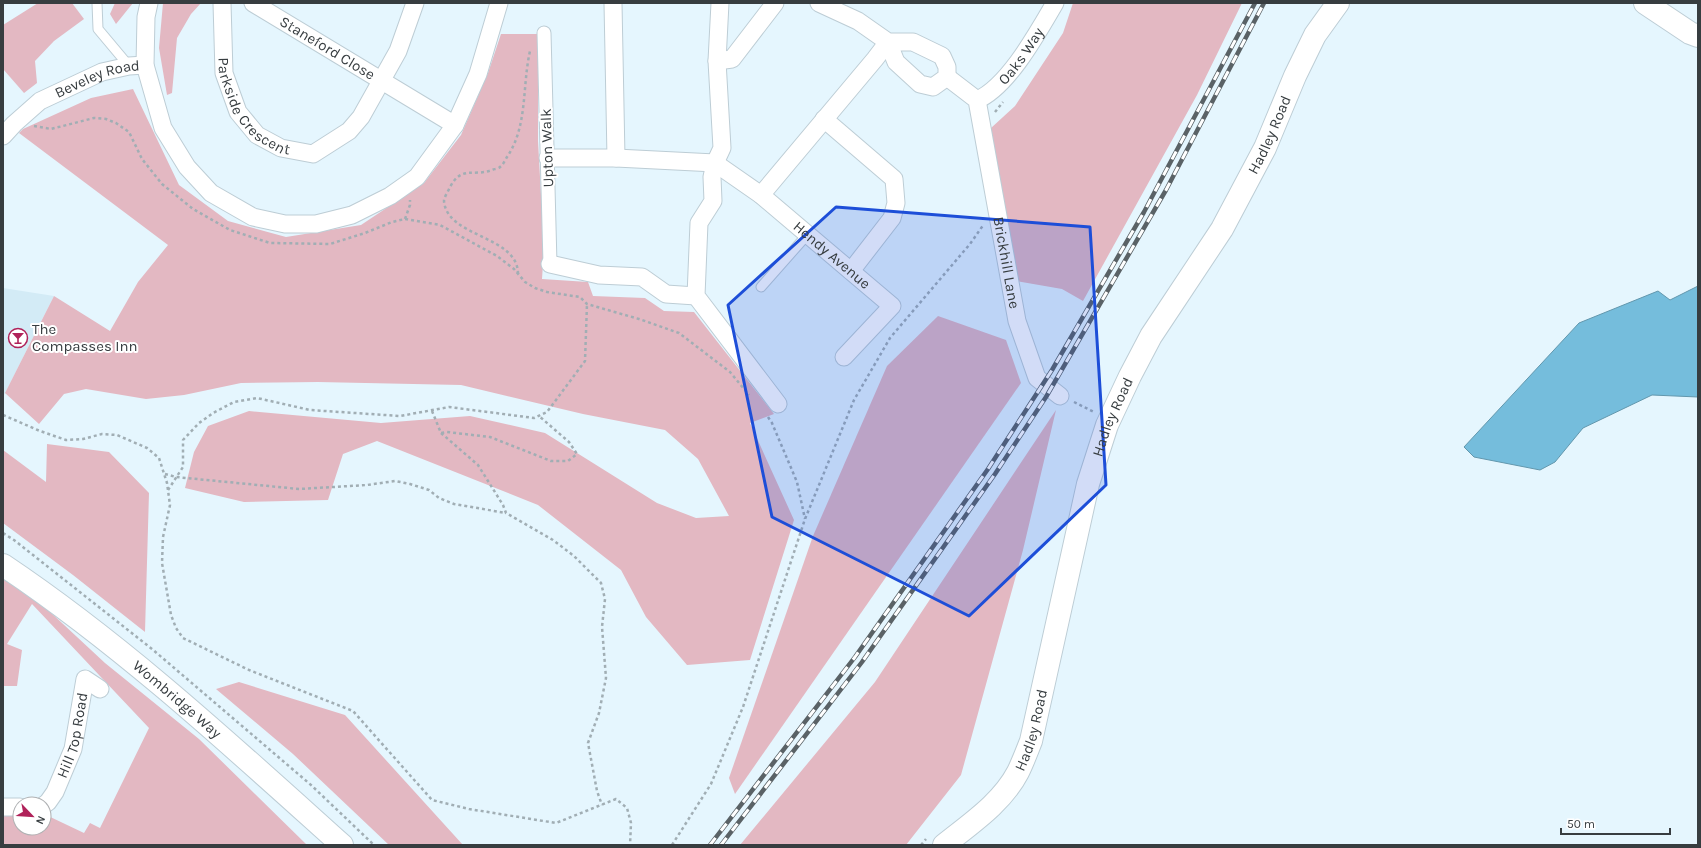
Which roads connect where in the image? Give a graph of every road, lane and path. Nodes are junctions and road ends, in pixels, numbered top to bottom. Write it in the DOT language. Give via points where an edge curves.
graph roads {
  1 [pos="97,3"];
  2 [pos="149,3"];
  3 [pos="222,3"];
  4 [pos="253,3"];
  5 [pos="415,3"];
  6 [pos="499,3"];
  7 [pos="614,3"];
  8 [pos="720,3"];
  9 [pos="775,3"];
  10 [pos="819,3"];
  11 [pos="1055,3"];
  12 [pos="1338,3"];
  13 [pos="1645,3"];
  14 [pos="544,33"];
  15 [pos="1698,36"];
  16 [pos="888,42"];
  17 [pos="717,61"];
  18 [pos="137,66"];
  19 [pos="947,77"];
  20 [pos="381,80"];
  21 [pos="977,100"];
  22 [pos="824,119"];
  23 [pos="455,125"];
  24 [pos="3,136"];
  25 [pos="548,158"];
  26 [pos="616,158"];
  27 [pos="715,163"];
  28 [pos="760,195"];
  29 [pos="996,208"];
  30 [pos="807,235"];
  31 [pos="550,264"];
  32 [pos="851,271"];
  33 [pos="518,274"];
  34 [pos="761,287"];
  35 [pos="696,296"];
  36 [pos="844,357"];
  37 [pos="1060,396"];
  38 [pos="754,400"];
  39 [pos="771,408"];
  40 [pos="432,411"];
  41 [pos="3,416"];
  42 [pos="539,416"];
  43 [pos="1109,420"];
  44 [pos="441,433"];
  45 [pos="164,474"];
  46 [pos="176,477"];
  47 [pos="168,490"];
  48 [pos="506,513"];
  49 [pos="806,519"];
  50 [pos="3,565"];
  51 [pos="100,689"];
  52 [pos="52,796"];
  53 [pos="602,805"];
  54 [pos="342,845"];
  55 [pos="630,845"];
  56 [pos="672,845"];
  57 [pos="944,845"];
  1 -- 18 [label="lane" via="98,29"];
  2 -- 18 [label="street, Beveley Road"];
  3 -- 20 [label="street, Parkside Crescent" via="224,73 238,112 258,135 281,148 313,154 349,131 361,117"];
  4 -- 20 [label="street, Staneford Close"];
  5 -- 20 [label="street, Parkside Crescent" via="398,51"];
  6 -- 23 [label="street" via="478,74"];
  7 -- 26 [label="street"];
  8 -- 17 [label="street"];
  9 -- 17 [label="street" via="732,59"];
  10 -- 16 [label="street" via="858,21"];
  11 -- 21 [label="street, Oaks Way" via="1021,59 987,96"];
  12 -- 43 [label="street, Hadley Road" via="1315,35 1265,148 1222,229 1151,336"];
  13 -- 15 [label="street"];
  14 -- 25 [label="street, Upton Walk"];
  14 -- 33 [label="path" via="532,41 527,62 521,124 513,149 500,167 486,172 462,173 454,181 444,199 446,209 456,222 511,253 518,266"];
  16 -- 19 [label="street" via="913,42 942,56 947,67"];
  16 -- 19 [label="street" via="896,62 920,84 933,86"];
  16 -- 22 [label="street" via="876,60"];
  17 -- 27 [label="street" via="722,148"];
  18 -- 23 [label="street" via="163,128 187,167 211,193 253,217 285,224 316,224 352,215 390,196 417,177"];
  18 -- 24 [label="street, Beveley Road" via="102,72 40,101"];
  19 -- 21 [label="street"];
  20 -- 23 [label="street, Staneford Close"];
  21 -- 29 [label="street, Brickhill Lane"];
  22 -- 28 [label="street"];
  22 -- 32 [label="street" via="894,179 896,203 892,218"];
  25 -- 26 [label="street"];
  25 -- 31 [label="street, Upton Walk"];
  26 -- 27 [label="street"];
  27 -- 28 [label="street, Hendy Avenue"];
  27 -- 35 [label="street" via="712,177 713,201 700,223"];
  28 -- 30 [label="street, Hendy Avenue"];
  29 -- 37 [label="street, Brickhill Lane" via="1017,321 1037,378"];
  29 -- 49 [label="path" via="970,244 890,338 854,400"];
  30 -- 32 [label="street, Hendy Avenue"];
  30 -- 34 [label="lane"];
  31 -- 35 [label="street" via="599,275 642,276 666,294"];
  32 -- 36 [label="street, Hendy Avenue" via="892,306"];
  35 -- 39 [label="street"];
  37 -- 43 [label="path"];
  38 -- 42 [label="path" via="730,372 679,333 587,304 585,361 548,412"];
  39 -- 49 [label="path" via="772,423 797,482"];
  40 -- 42 [label="path" via="449,407 534,418"];
  40 -- 44 [label="path"];
  40 -- 46 [label="path" via="400,416 310,410 257,398 234,402 212,413 183,440 183,467"];
  41 -- 45 [label="path" via="66,440 102,434 117,435 147,448 159,458"];
  42 -- 44 [label="path" via="569,442 577,454 568,461 551,461 490,437"];
  43 -- 57 [label="street, Hadley Road" via="1088,484 1031,741 1018,773 1001,795 984,813"];
  44 -- 48 [label="path" via="478,465"];
  45 -- 46 [label="path"];
  45 -- 47 [label="path"];
  46 -- 47 [label="path"];
  46 -- 48 [label="path" via="299,489 395,482 428,490 454,504"];
  47 -- 53 [label="path" via="170,506 163,538 162,563 171,615 183,638 249,670 353,711 432,800 468,809 556,823"];
  48 -- 53 [label="path" via="554,540 601,583 605,599 602,627 606,678 599,713 588,743"];
  49 -- 56 [label="path" via="743,707 711,784"];
  50 -- 54 [label="street, Wombridge Way" via="89,627 224,739"];
  51 -- 52 [label="street, Hill Top Road" via="85,679 73,749"];
  53 -- 55 [label="path" via="616,799 627,808 631,823"];
}
